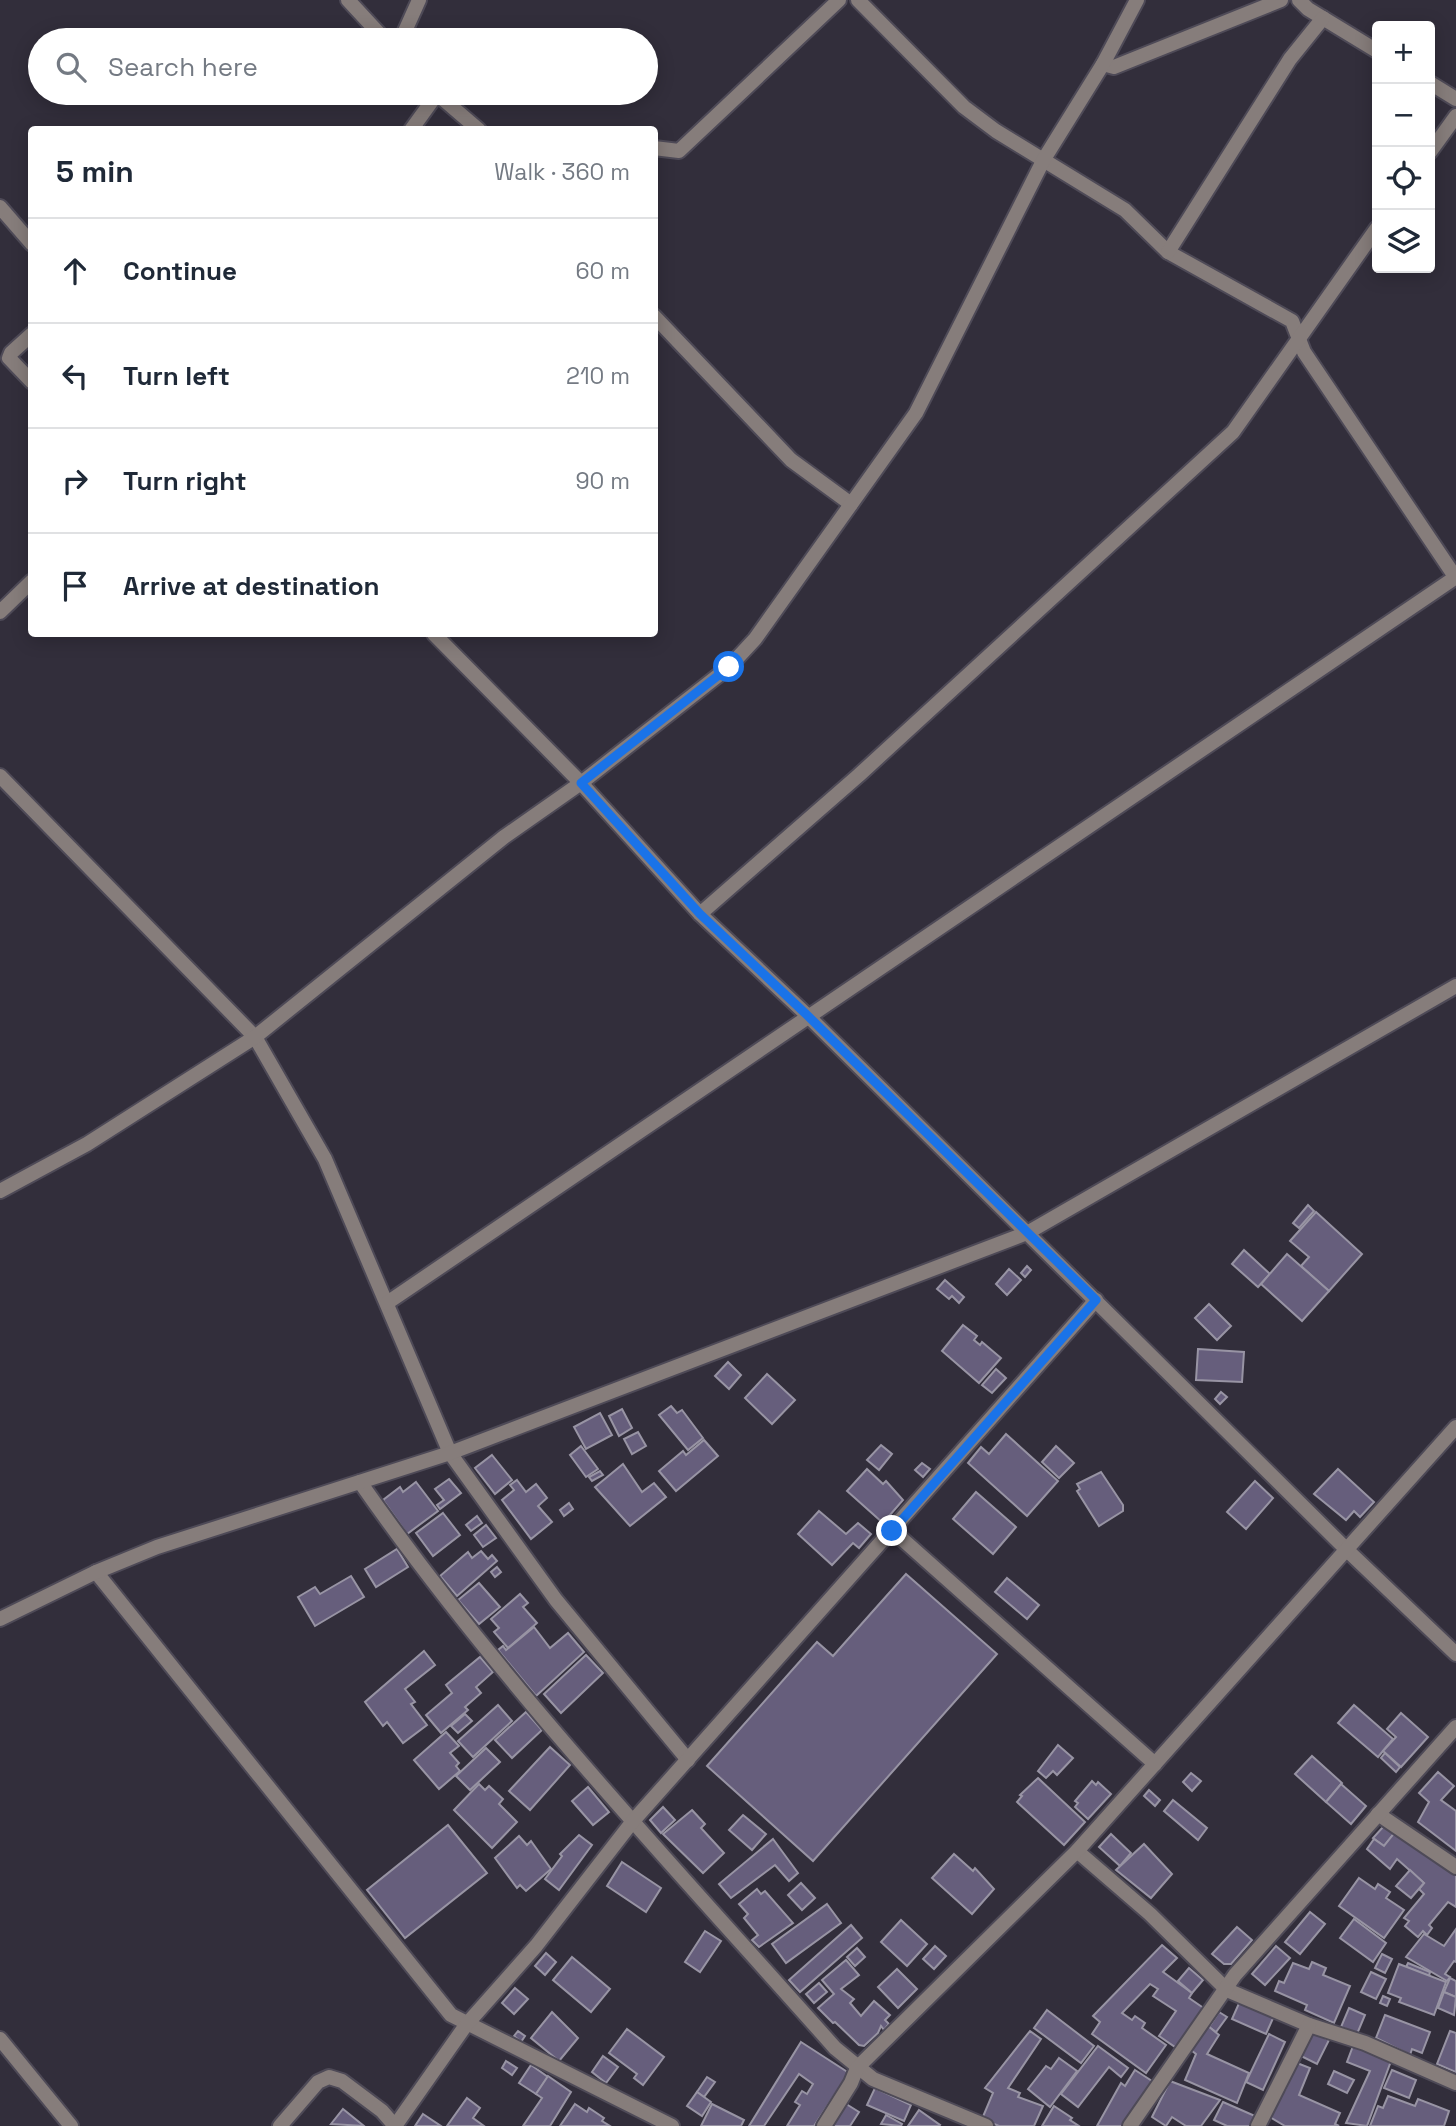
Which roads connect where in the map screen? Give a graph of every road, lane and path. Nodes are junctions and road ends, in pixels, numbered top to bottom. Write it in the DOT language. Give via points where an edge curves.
graph roads {
  1 [pos="348,0"];
  2 [pos="419,0"];
  3 [pos="839,0"];
  4 [pos="858,0"];
  5 [pos="1137,0"];
  6 [pos="1281,0"];
  7 [pos="1299,0"];
  8 [pos="1323,18"];
  9 [pos="374,28"];
  10 [pos="406,28"];
  11 [pos="1372,48"];
  12 [pos="1103,64"];
  13 [pos="1432,84"];
  14 [pos="1456,99"];
  15 [pos="429,105"];
  16 [pos="451,105"];
  17 [pos="1456,116"];
  18 [pos="414,126"];
  19 [pos="475,126"];
  20 [pos="1434,147"];
  21 [pos="658,149"];
  22 [pos="1044,159"];
  23 [pos="0,207"];
  24 [pos="1372,235"];
  25 [pos="28,239"];
  26 [pos="1168,252"];
  27 [pos="658,320"];
  28 [pos="28,338"];
  29 [pos="1299,341"];
  30 [pos="28,378"];
  31 [pos="851,503"];
  32 [pos="1456,578"];
  33 [pos="28,585"];
  34 [pos="0,612"];
  35 [pos="437,637"];
  36 [pos="0,776"];
  37 [pos="581,783"];
  38 [pos="700,914"];
  39 [pos="1456,986"];
  40 [pos="807,1015"];
  41 [pos="255,1037"];
  42 [pos="0,1191"];
  43 [pos="1027,1233"];
  44 [pos="1096,1300"];
  45 [pos="387,1303"];
  46 [pos="1456,1427"];
  47 [pos="450,1453"];
  48 [pos="360,1482"];
  49 [pos="892,1531"];
  50 [pos="1348,1551"];
  51 [pos="96,1572"];
  52 [pos="0,1619"];
  53 [pos="1456,1654"];
  54 [pos="1456,1727"];
  55 [pos="688,1760"];
  56 [pos="1155,1764"];
  57 [pos="1378,1814"];
  58 [pos="633,1821"];
  59 [pos="1077,1851"];
  60 [pos="1456,1867"];
  61 [pos="1227,1990"];
  62 [pos="466,2025"];
  63 [pos="1309,2025"];
  64 [pos="0,2039"];
  65 [pos="857,2068"];
  66 [pos="1456,2083"];
  67 [pos="71,2126"];
  68 [pos="280,2126"];
  69 [pos="395,2126"];
  70 [pos="672,2126"];
  71 [pos="824,2126"];
  72 [pos="986,2126"];
  73 [pos="1130,2126"];
  74 [pos="1258,2126"];
  1 -- 9 [label="street"];
  2 -- 10 [label="street"];
  3 -- 21 [label="street" via="679,150"];
  4 -- 22 [label="street" via="964,107"];
  5 -- 12 [label="street"];
  6 -- 12 [label="street" via="1114,67"];
  7 -- 8 [label="street"];
  8 -- 11 [label="street"];
  8 -- 26 [label="street" via="1290,59"];
  12 -- 22 [label="street"];
  13 -- 14 [label="street"];
  15 -- 18 [label="street"];
  16 -- 19 [label="street"];
  17 -- 20 [label="street"];
  22 -- 26 [label="street" via="1125,210"];
  22 -- 31 [label="street" via="916,413"];
  23 -- 25 [label="street"];
  24 -- 29 [label="street"];
  26 -- 29 [label="street" via="1293,321"];
  27 -- 31 [label="street" via="791,460"];
  28 -- 30 [label="street" via="9,358"];
  29 -- 32 [label="street"];
  29 -- 38 [label="street" via="1233,432 879,757"];
  31 -- 37 [label="street" via="755,639 729,667"];
  32 -- 40 [label="street"];
  33 -- 34 [label="street"];
  35 -- 37 [label="street"];
  36 -- 41 [label="street"];
  37 -- 38 [label="street"];
  37 -- 41 [label="street" via="504,837"];
  38 -- 40 [label="street"];
  39 -- 43 [label="street"];
  40 -- 43 [label="street"];
  40 -- 45 [label="street"];
  41 -- 42 [label="street" via="88,1144"];
  41 -- 45 [label="street" via="325,1159"];
  43 -- 44 [label="street"];
  43 -- 47 [label="street"];
  44 -- 49 [label="street"];
  44 -- 50 [label="street"];
  45 -- 47 [label="street"];
  46 -- 50 [label="street"];
  47 -- 48 [label="street"];
  47 -- 55 [label="street" via="556,1600"];
  48 -- 51 [label="street" via="220,1526"];
  48 -- 58 [label="street" via="407,1550"];
  49 -- 55 [label="street"];
  49 -- 56 [label="street"];
  50 -- 53 [label="street"];
  50 -- 56 [label="street"];
  51 -- 52 [label="street"];
  51 -- 62 [label="street" via="451,2015"];
  54 -- 57 [label="street"];
  55 -- 58 [label="street"];
  56 -- 59 [label="street"];
  57 -- 60 [label="street"];
  57 -- 61 [label="street" via="1235,1975"];
  58 -- 62 [label="street" via="536,1946"];
  58 -- 65 [label="street"];
  59 -- 61 [label="street"];
  59 -- 65 [label="street"];
  61 -- 63 [label="street"];
  61 -- 73 [label="street"];
  62 -- 69 [label="street"];
  62 -- 70 [label="street"];
  63 -- 66 [label="street" via="1365,2043"];
  63 -- 74 [label="street"];
  64 -- 67 [label="street"];
  65 -- 71 [label="street"];
  65 -- 72 [label="street" via="897,2091"];
  68 -- 69 [label="street" via="318,2082 329,2077 342,2081"];
}
